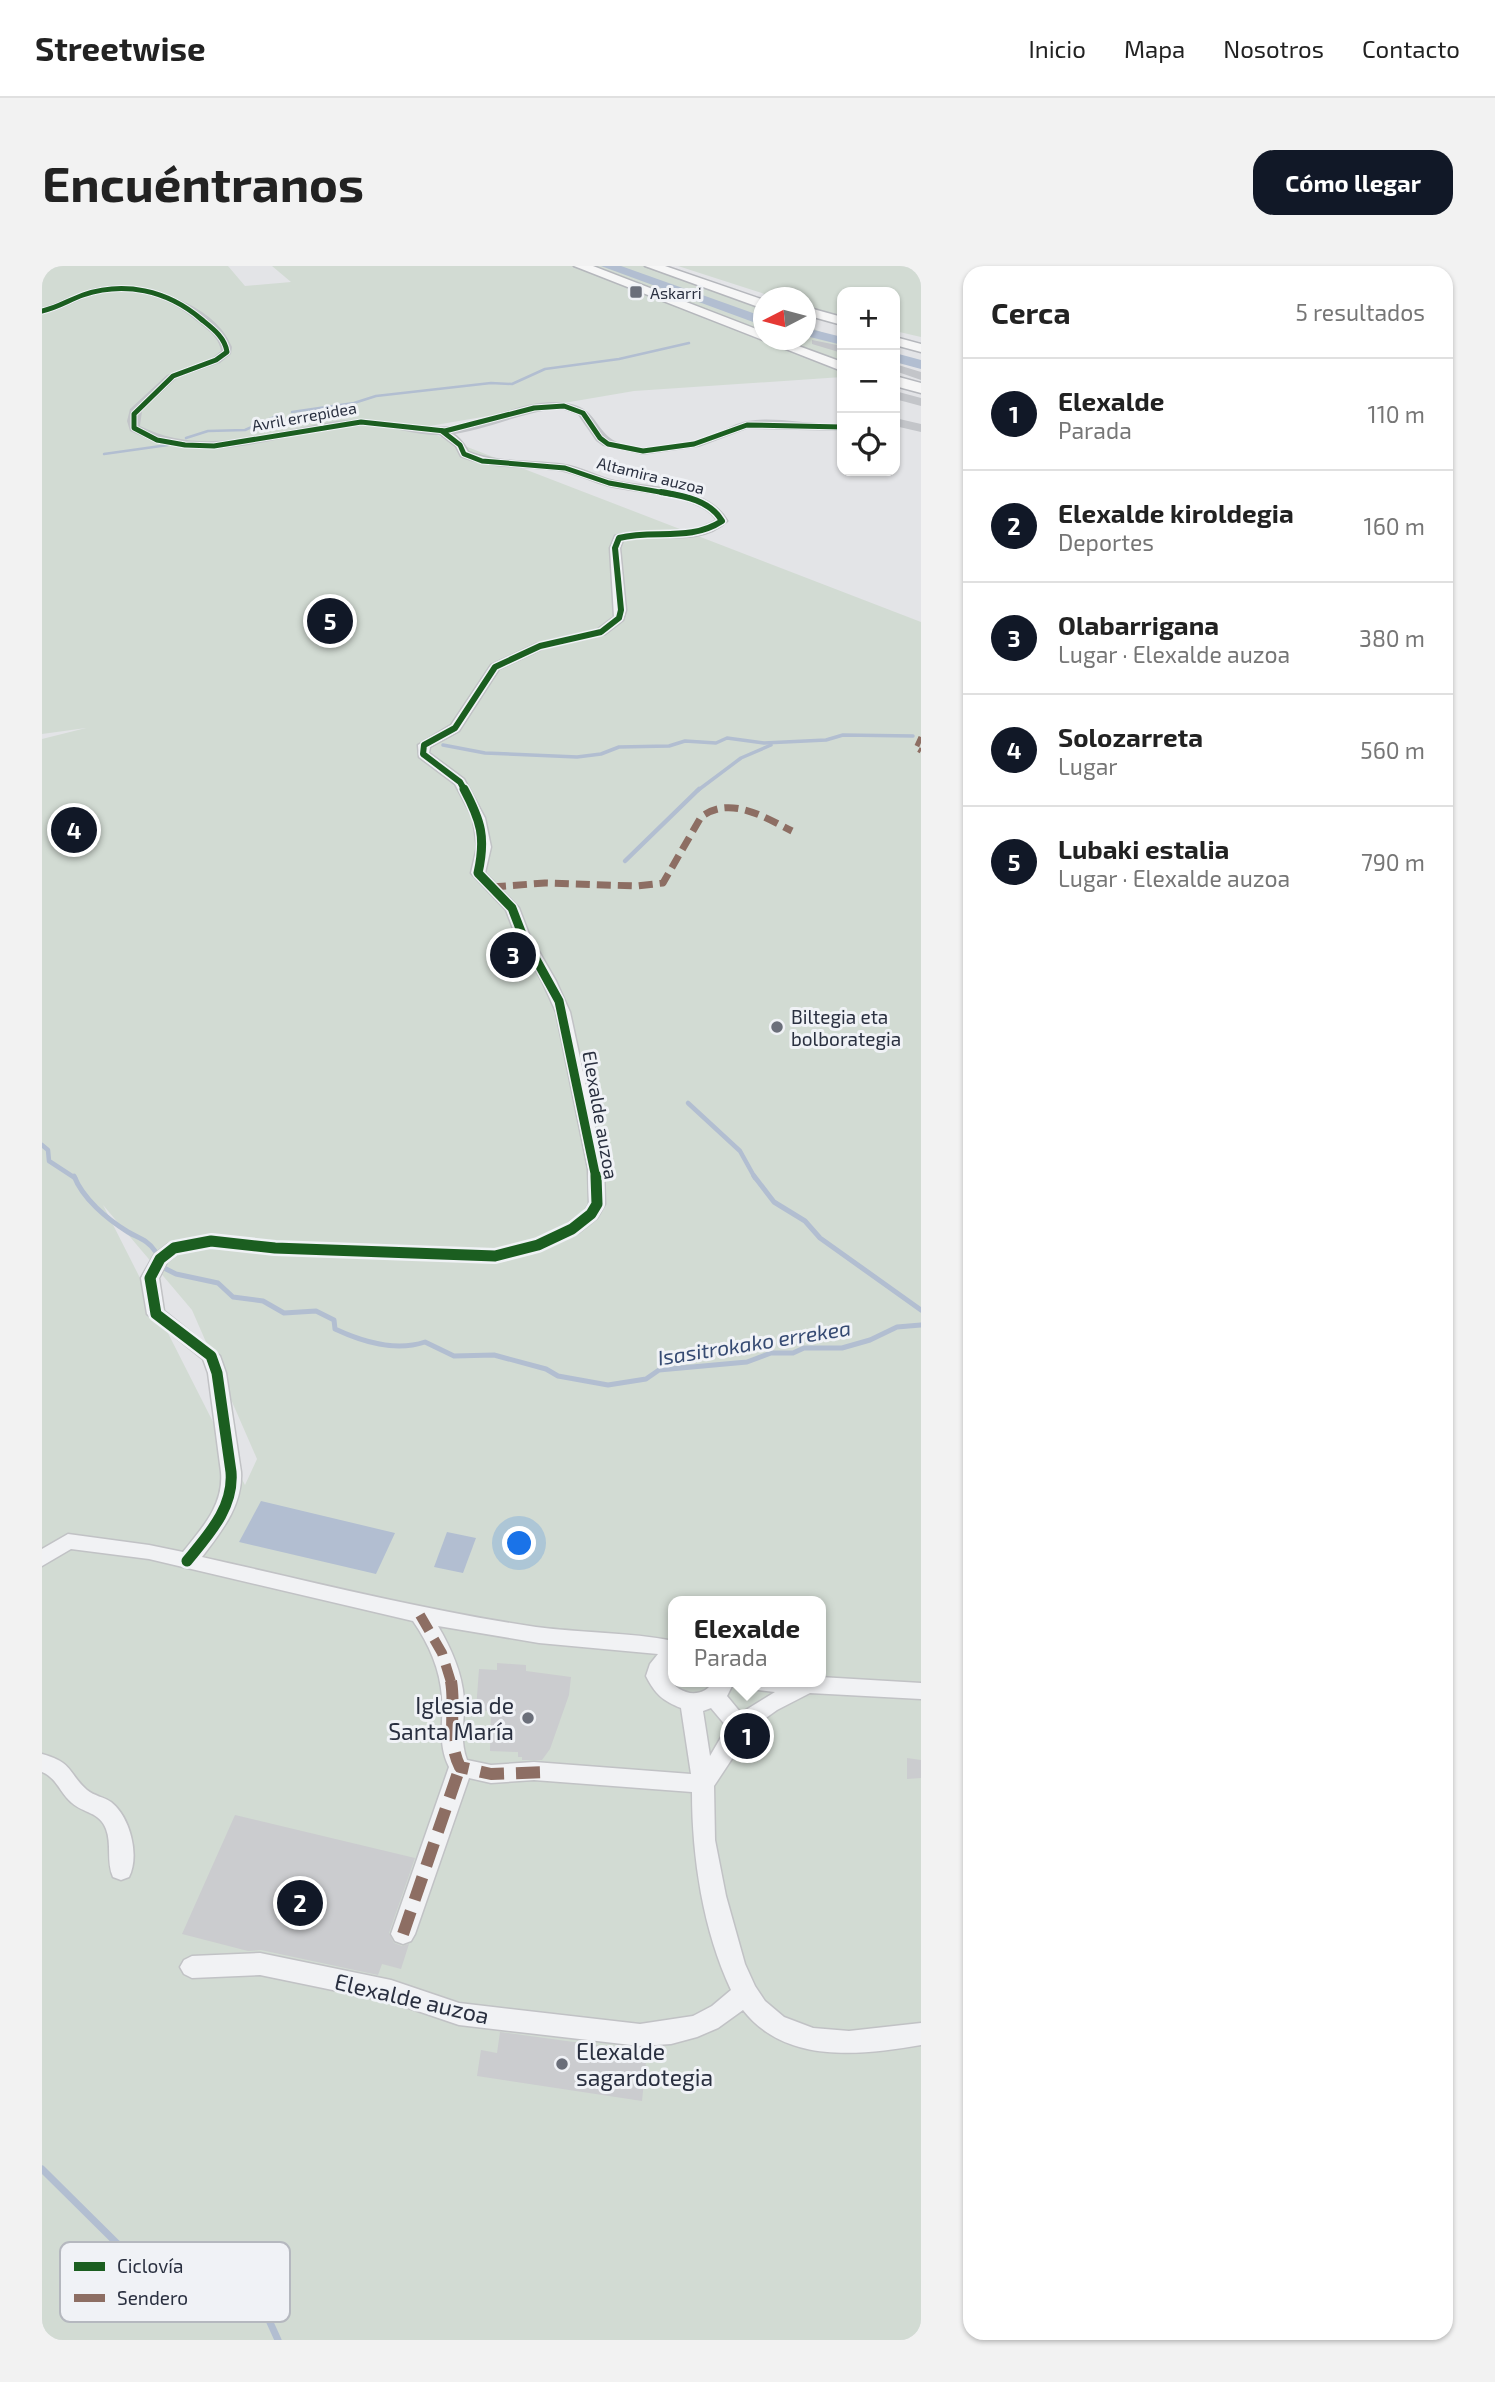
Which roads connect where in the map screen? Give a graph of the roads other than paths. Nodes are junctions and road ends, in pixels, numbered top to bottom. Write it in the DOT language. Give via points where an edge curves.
graph roads {
  1 [pos="581,266"];
  2 [pos="591,266"];
  3 [pos="652,266"];
  4 [pos="670,266"];
  5 [pos="753,294"];
  6 [pos="753,300"];
  7 [pos="42,312"];
  8 [pos="816,314"];
  9 [pos="816,320"];
  10 [pos="837,320"];
  11 [pos="837,326"];
  12 [pos="753,331"];
  13 [pos="753,331"];
  14 [pos="900,336"];
  15 [pos="817,342"];
  16 [pos="900,342"];
  17 [pos="921,342"];
  18 [pos="837,348"];
  19 [pos="921,348"];
  20 [pos="801,350"];
  21 [pos="808,350"];
  22 [pos="837,361"];
  23 [pos="837,361"];
  24 [pos="837,361"];
  25 [pos="900,369"];
  26 [pos="921,376"];
  27 [pos="900,384"];
  28 [pos="921,390"];
  29 [pos="900,396"];
  30 [pos="921,401"];
  31 [pos="900,423"];
  32 [pos="837,427"];
  33 [pos="921,428"];
  34 [pos="442,431"];
  35 [pos="616,566"];
  36 [pos="42,1559"];
  37 [pos="187,1561"];
  38 [pos="420,1615"];
  39 [pos="668,1650"];
  40 [pos="668,1657"];
  41 [pos="803,1687"];
  42 [pos="826,1687"];
  43 [pos="719,1689"];
  44 [pos="921,1691"];
  45 [pos="691,1702"];
  46 [pos="740,1727"];
  47 [pos="42,1763"];
  48 [pos="460,1767"];
  49 [pos="702,1784"];
  50 [pos="121,1870"];
  51 [pos="403,1934"];
  52 [pos="192,1968"];
  53 [pos="745,1993"];
  54 [pos="921,2034"];
  1 -- 12 [label="highway"];
  2 -- 13 [label="highway"];
  3 -- 6 [label="highway"];
  4 -- 5 [label="highway"];
  7 -- 34 [label="street, Avril errepidea" via="92,293 147,290 193,313 224,340 228,350 224,356 174,375 137,407 134,428 156,438 221,446 366,421"];
  8 -- 10 [label="highway"];
  9 -- 11 [label="highway"];
  14 -- 17 [label="highway"];
  15 -- 18 [label="street"];
  15 -- 24 [label="highway" via="806,346"];
  16 -- 19 [label="highway"];
  20 -- 22 [label="highway"];
  21 -- 23 [label="highway"];
  25 -- 26 [label="street"];
  27 -- 28 [label="highway"];
  29 -- 30 [label="street"];
  31 -- 33 [label="street"];
  32 -- 34 [label="street, Avril errepidea" via="747,425 690,445 635,451 603,442 585,412 559,406"];
  34 -- 35 [label="street, Altamira auzoa" via="464,454 482,461 565,468 609,482 692,498 719,513 719,524 681,536 621,537 615,548"];
  35 -- 37 [label="street, Elexalde auzoa" via="619,618 601,632 540,646 495,667 462,720 428,740 423,754 460,782 468,794 484,836 478,873 514,911 555,989 596,1169 597,1204 572,1229 538,1245 495,1256 275,1248 211,1241 174,1248 160,1259 150,1278 156,1314 211,1356 231,1472 226,1505"];
  36 -- 37 [label="street" via="68,1541"];
  37 -- 38 [label="street"];
  38 -- 39 [label="street"];
  38 -- 48 [label="street" via="441,1646 451,1679 452,1753"];
  40 -- 45 [label="street" via="659,1666 658,1682 671,1696"];
  41 -- 46 [label="street"];
  42 -- 44 [label="street"];
  43 -- 45 [label="street"];
  43 -- 46 [label="street"];
  45 -- 49 [label="street"];
  46 -- 49 [label="street" via="717,1768"];
  47 -- 50 [label="street" via="69,1779 78,1797 112,1814 120,1830"];
  48 -- 49 [label="street" via="491,1774 550,1772"];
  48 -- 51 [label="street"];
  49 -- 53 [label="street" via="710,1873"];
  52 -- 53 [label="street, Elexalde auzoa" via="260,1964 391,1991 459,2014 640,2035 705,2025"];
  53 -- 54 [label="street" via="779,2028 807,2038 830,2042"];
}
